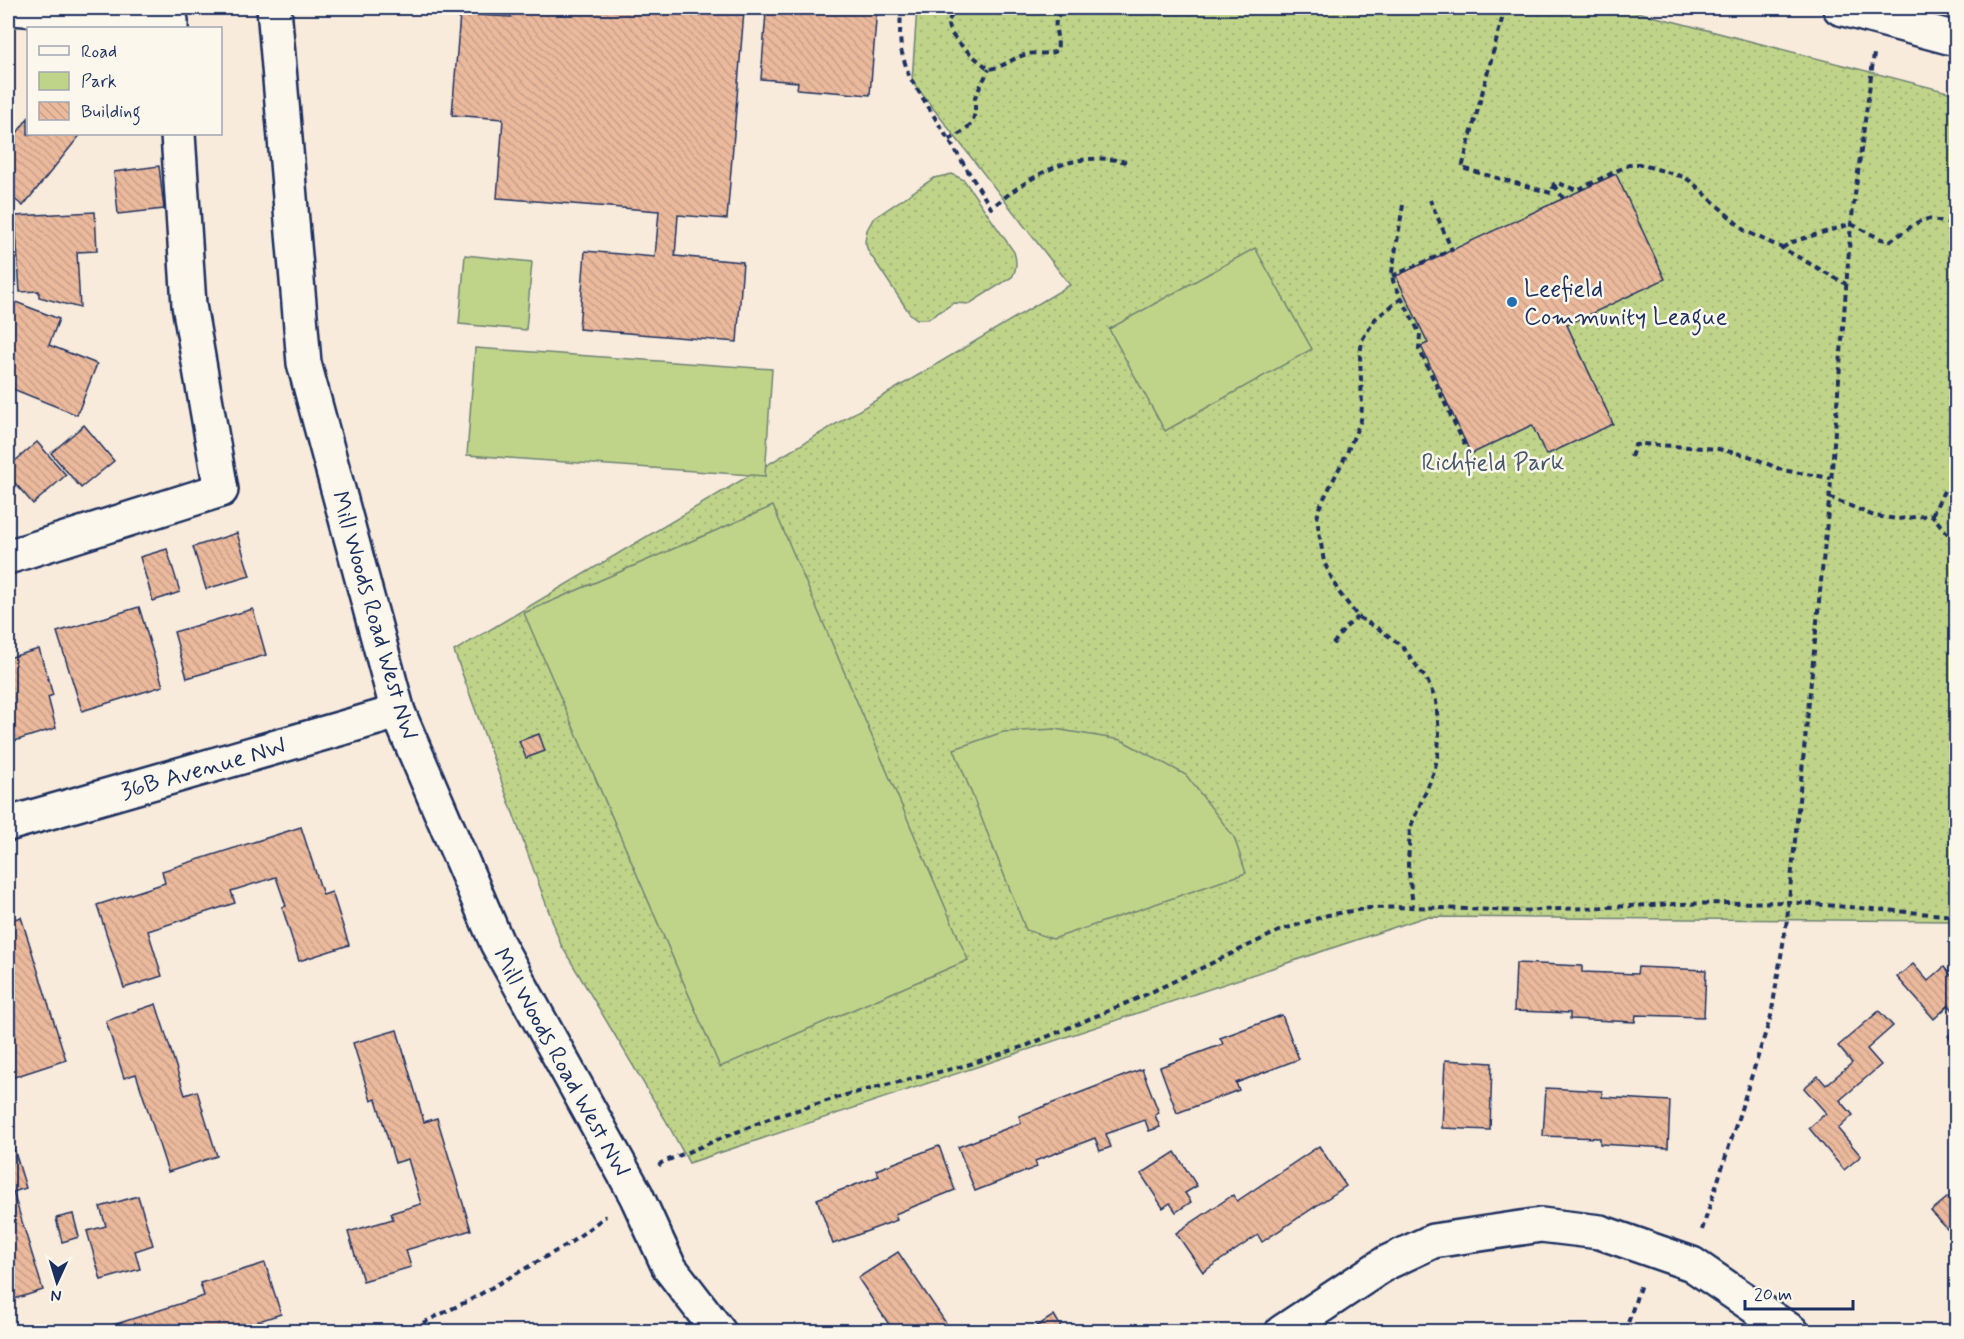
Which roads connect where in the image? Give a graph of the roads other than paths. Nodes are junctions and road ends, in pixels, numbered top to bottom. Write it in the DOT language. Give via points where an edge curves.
graph roads {
  1 [pos="13,8"];
  2 [pos="274,8"];
  3 [pos="1840,8"];
  4 [pos="171,27"];
  5 [pos="1956,39"];
  6 [pos="178,135"];
  7 [pos="8,557"];
  8 [pos="398,712"];
  9 [pos="8,824"];
  10 [pos="719,1332"];
  11 [pos="1281,1332"];
  12 [pos="1792,1332"];
  1 -- 4 [label="street" via="171,21"];
  2 -- 8 [label="street, Mill Woods Road West NW" via="304,363"];
  3 -- 5 [label="street"];
  6 -- 7 [label="street" via="189,305 221,490"];
  8 -- 9 [label="street, 36B Avenue NW"];
  8 -- 10 [label="street, Mill Woods Road West NW" via="497,943 636,1196 669,1267"];
  11 -- 12 [label="street" via="1386,1263 1433,1241 1541,1225 1600,1232 1692,1264"];
}
